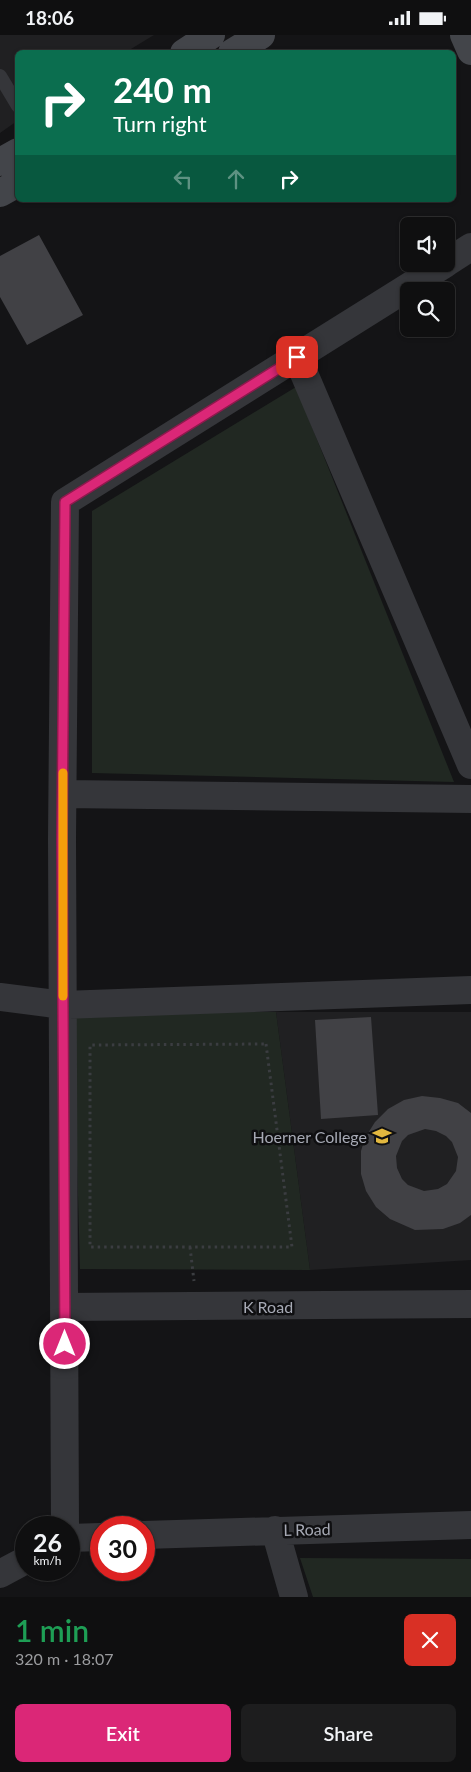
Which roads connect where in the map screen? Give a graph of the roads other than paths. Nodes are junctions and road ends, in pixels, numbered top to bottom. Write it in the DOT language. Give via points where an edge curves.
graph roads {
  1 [pos="211,35"];
  2 [pos="261,35"];
  3 [pos="464,35"];
  4 [pos="188,50"];
  5 [pos="237,50"];
  6 [pos="471,51"];
  7 [pos="0,76"];
  8 [pos="15,101"];
  9 [pos="15,154"];
  10 [pos="0,162"];
  11 [pos="15,185"];
  12 [pos="0,193"];
  13 [pos="471,247"];
  14 [pos="455,257"];
  15 [pos="432,272"];
  16 [pos="297,357"];
  17 [pos="471,765"];
  18 [pos="63,794"];
  19 [pos="471,799"];
  20 [pos="471,990"];
  21 [pos="0,997"];
  22 [pos="63,1005"];
  23 [pos="471,1305"];
  24 [pos="64,1307"];
  25 [pos="66,1516"];
  26 [pos="471,1525"];
  27 [pos="275,1530"];
  28 [pos="155,1535"];
  29 [pos="15,1566"];
  30 [pos="0,1574"];
  31 [pos="294,1597"];
  1 -- 4 [label="main road"];
  2 -- 5 [label="main road"];
  3 -- 6 [label="main road"];
  7 -- 8 [label="lane"];
  9 -- 10 [label="main road"];
  11 -- 12 [label="main road"];
  13 -- 14 [label="street"];
  15 -- 16 [label="street"];
  16 -- 17 [label="street"];
  16 -- 18 [label="street" via="65,502"];
  18 -- 19 [label="street"];
  18 -- 22 [label="street"];
  20 -- 22 [label="street"];
  21 -- 22 [label="street"];
  22 -- 24 [label="street"];
  23 -- 24 [label="street, K Road"];
  24 -- 25 [label="street"];
  26 -- 27 [label="street, L Road"];
  27 -- 28 [label="street, L Road"];
  27 -- 31 [label="street"];
  29 -- 30 [label="street"];
}
